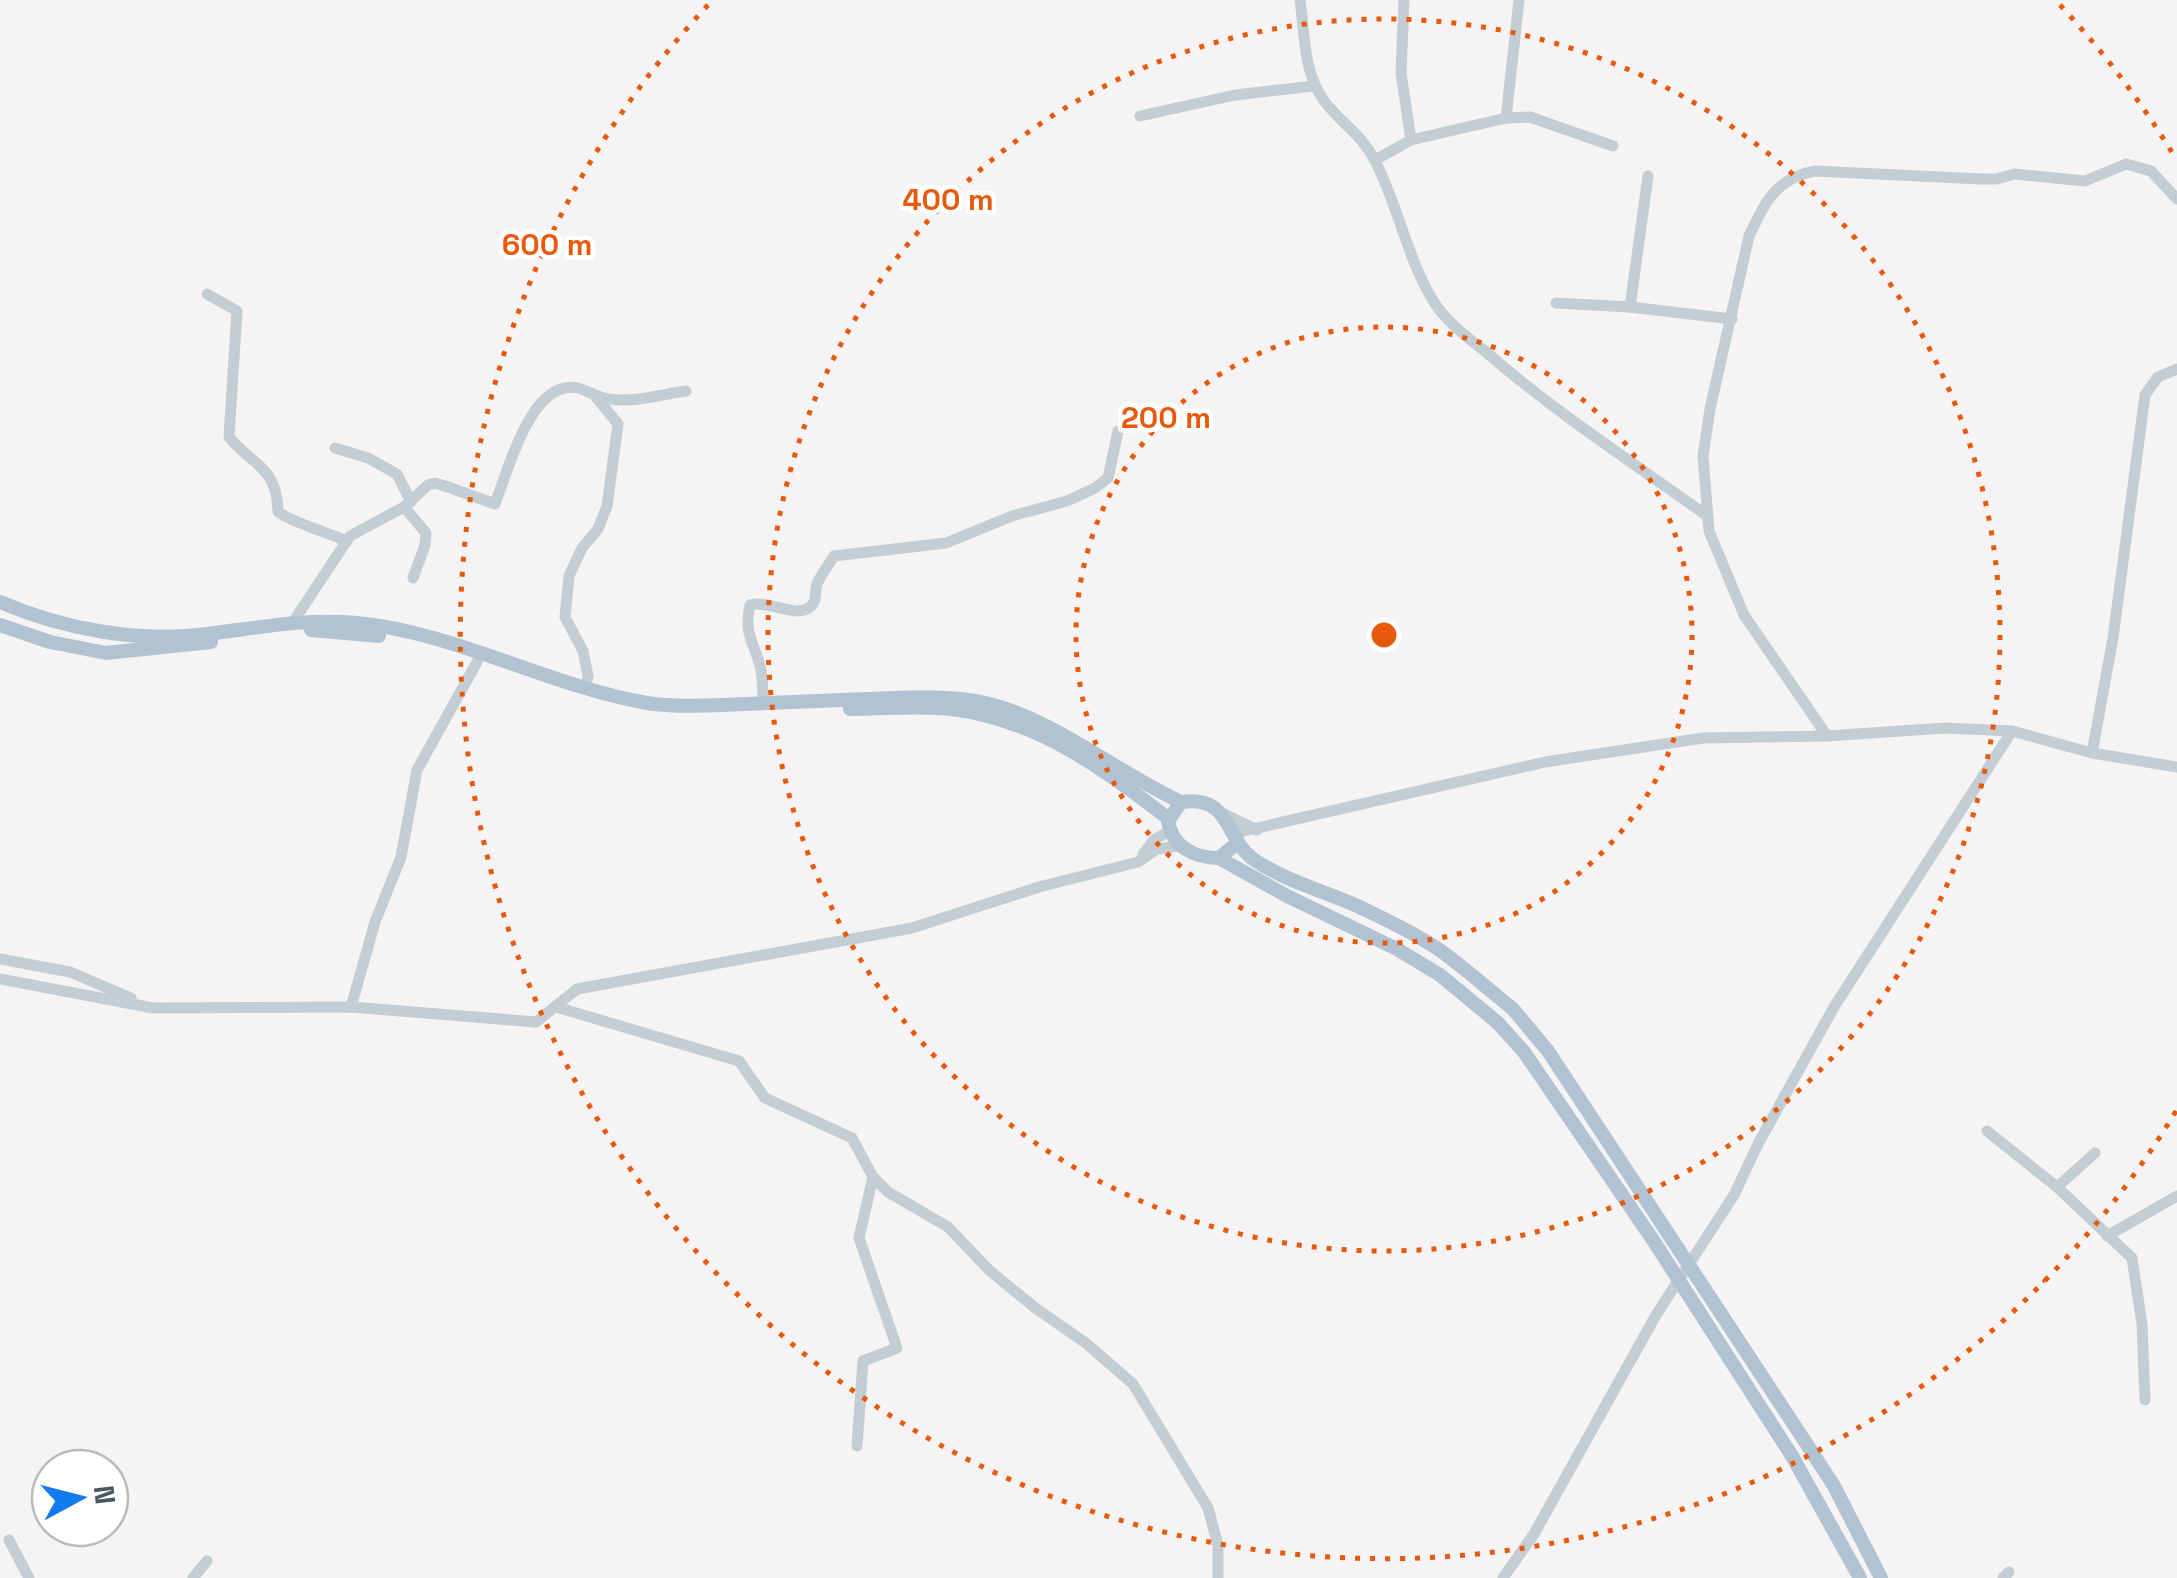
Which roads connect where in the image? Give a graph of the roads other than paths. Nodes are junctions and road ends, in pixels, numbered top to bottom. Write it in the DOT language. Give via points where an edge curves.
graph roads {
  1 [pos="1300,0"];
  2 [pos="1404,0"];
  3 [pos="1520,0"];
  4 [pos="1314,86"];
  5 [pos="1140,116"];
  6 [pos="1506,118"];
  7 [pos="1410,140"];
  8 [pos="1614,146"];
  9 [pos="1376,160"];
  10 [pos="1648,176"];
  11 [pos="2177,199"];
  12 [pos="207,294"];
  13 [pos="1556,303"];
  14 [pos="1630,306"];
  15 [pos="1732,320"];
  16 [pos="2177,369"];
  17 [pos="686,391"];
  18 [pos="593,394"];
  19 [pos="1118,431"];
  20 [pos="335,448"];
  21 [pos="408,504"];
  22 [pos="1706,515"];
  23 [pos="347,542"];
  24 [pos="413,578"];
  25 [pos="0,602"];
  26 [pos="293,622"];
  27 [pos="0,624"];
  28 [pos="477,662"];
  29 [pos="585,689"];
  30 [pos="764,704"];
  31 [pos="2012,731"];
  32 [pos="1827,736"];
  33 [pos="2092,753"];
  34 [pos="2177,767"];
  35 [pos="1180,802"];
  36 [pos="1219,811"];
  37 [pos="1169,825"];
  38 [pos="1257,830"];
  39 [pos="1236,836"];
  40 [pos="1180,846"];
  41 [pos="1219,858"];
  42 [pos="1138,862"];
  43 [pos="0,959"];
  44 [pos="0,979"];
  45 [pos="352,1007"];
  46 [pos="153,1008"];
  47 [pos="536,1022"];
  48 [pos="1987,1131"];
  49 [pos="2094,1153"];
  50 [pos="873,1177"];
  51 [pos="2056,1188"];
  52 [pos="2177,1196"];
  53 [pos="2107,1236"];
  54 [pos="2145,1400"];
  55 [pos="856,1446"];
  56 [pos="9,1540"];
  57 [pos="207,1561"];
  58 [pos="29,1578"];
  59 [pos="193,1578"];
  60 [pos="1218,1578"];
  61 [pos="1503,1578"];
  62 [pos="1860,1578"];
  63 [pos="1881,1578"];
  1 -- 4 [label="street"];
  2 -- 7 [label="street" via="1401,73"];
  3 -- 6 [label="street"];
  4 -- 5 [label="street"];
  4 -- 9 [label="street"];
  6 -- 7 [label="street"];
  6 -- 8 [label="street" via="1530,117"];
  7 -- 9 [label="street"];
  9 -- 22 [label="street" via="1419,274 1454,326"];
  10 -- 14 [label="street"];
  11 -- 15 [label="street" via="2150,171 2126,164 2085,180 1869,171 1796,175 1780,183 1754,225"];
  12 -- 23 [label="street" via="238,311 229,436 262,466 276,491 278,512"];
  13 -- 14 [label="street"];
  14 -- 15 [label="street"];
  15 -- 22 [label="street" via="1710,409"];
  16 -- 33 [label="street" via="2145,395"];
  17 -- 18 [label="street" via="610,400"];
  18 -- 21 [label="street" via="579,387 550,395 521,435 495,504 435,483"];
  18 -- 29 [label="street" via="618,424 607,506 568,576 564,617 584,651"];
  19 -- 30 [label="street" via="1108,478 1095,488 946,544 834,556 816,598 802,612 762,602 750,606 748,638"];
  20 -- 21 [label="street" via="397,474"];
  21 -- 23 [label="street"];
  21 -- 24 [label="street" via="426,533"];
  22 -- 32 [label="street" via="1744,614"];
  23 -- 26 [label="street"];
  25 -- 26 [label="main road" via="53,622 157,636"];
  26 -- 29 [label="main road" via="399,630"];
  27 -- 28 [label="main road" via="106,653 332,630 400,639"];
  28 -- 37 [label="main road" via="584,698 651,712 933,708 988,716 1059,742 1094,763"];
  28 -- 45 [label="street" via="417,770 401,857"];
  29 -- 30 [label="main road" via="651,704"];
  30 -- 35 [label="main road" via="934,697 988,704 1064,734"];
  31 -- 32 [label="street"];
  31 -- 33 [label="street"];
  31 -- 61 [label="street" via="1834,1007 1734,1194"];
  32 -- 38 [label="street" via="1626,747"];
  33 -- 34 [label="street"];
  35 -- 36 [label="main road"];
  35 -- 37 [label="main road"];
  36 -- 38 [label="street"];
  36 -- 39 [label="main road"];
  37 -- 40 [label="main road"];
  37 -- 42 [label="street"];
  38 -- 39 [label="street"];
  39 -- 41 [label="main road"];
  39 -- 63 [label="main road, bridge" via="1254,859 1282,876 1364,908 1438,949 1514,1009 1834,1486"];
  40 -- 41 [label="main road"];
  40 -- 42 [label="street" via="1157,849"];
  41 -- 62 [label="main road, bridge" via="1440,975 1524,1052 1792,1456"];
  42 -- 47 [label="street" via="912,928 577,989"];
  43 -- 46 [label="street" via="70,972"];
  44 -- 46 [label="street"];
  45 -- 46 [label="street"];
  45 -- 47 [label="street"];
  47 -- 50 [label="street" via="558,1006 740,1061 765,1098 852,1138"];
  48 -- 51 [label="street"];
  49 -- 51 [label="street"];
  50 -- 55 [label="street" via="859,1238 897,1348 863,1361"];
  50 -- 60 [label="street" via="948,1227 989,1270 1133,1384 1208,1508"];
  51 -- 53 [label="street"];
  52 -- 53 [label="street"];
  53 -- 54 [label="street" via="2132,1258 2135,1270"];
  56 -- 58 [label="street"];
  57 -- 59 [label="street"];
}
